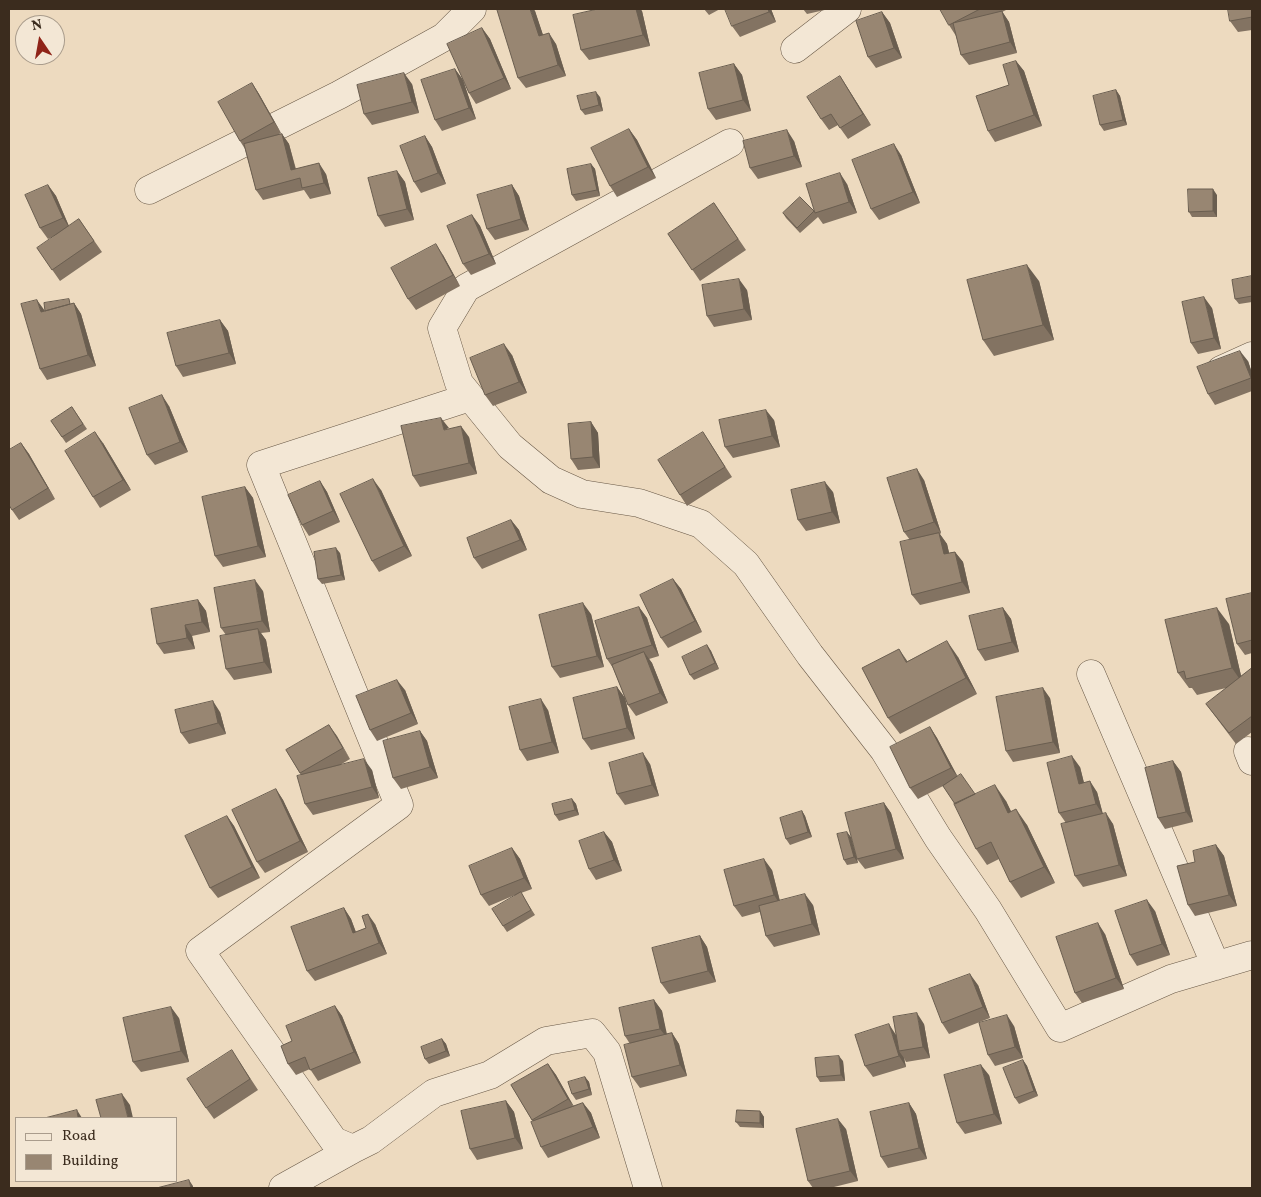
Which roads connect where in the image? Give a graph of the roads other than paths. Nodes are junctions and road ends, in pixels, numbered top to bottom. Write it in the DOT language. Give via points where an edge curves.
graph roads {
  1 [pos="472,9"];
  2 [pos="847,9"];
  3 [pos="795,49"];
  4 [pos="730,143"];
  5 [pos="149,190"];
  6 [pos="1252,356"];
  7 [pos="1221,370"];
  8 [pos="470,397"];
  9 [pos="1091,674"];
  10 [pos="1252,955"];
  11 [pos="1216,966"];
  12 [pos="353,1149"];
  13 [pos="283,1188"];
  14 [pos="648,1188"];
  1 -- 5 [label="street" via="444,37 340,95"];
  2 -- 3 [label="street"];
  4 -- 8 [label="street" via="466,288 442,328 459,382"];
  6 -- 7 [label="street"];
  8 -- 11 [label="street" via="510,446 551,480 582,494 638,503 701,524 746,564 810,655 884,750 1060,1028 1171,980"];
  8 -- 12 [label="street" via="261,466 399,805 200,951 334,1141"];
  9 -- 11 [label="street"];
  10 -- 11 [label="street"];
  12 -- 13 [label="street"];
  12 -- 14 [label="street" via="371,1140 434,1093 490,1075 546,1041 592,1033 606,1052"];
}
